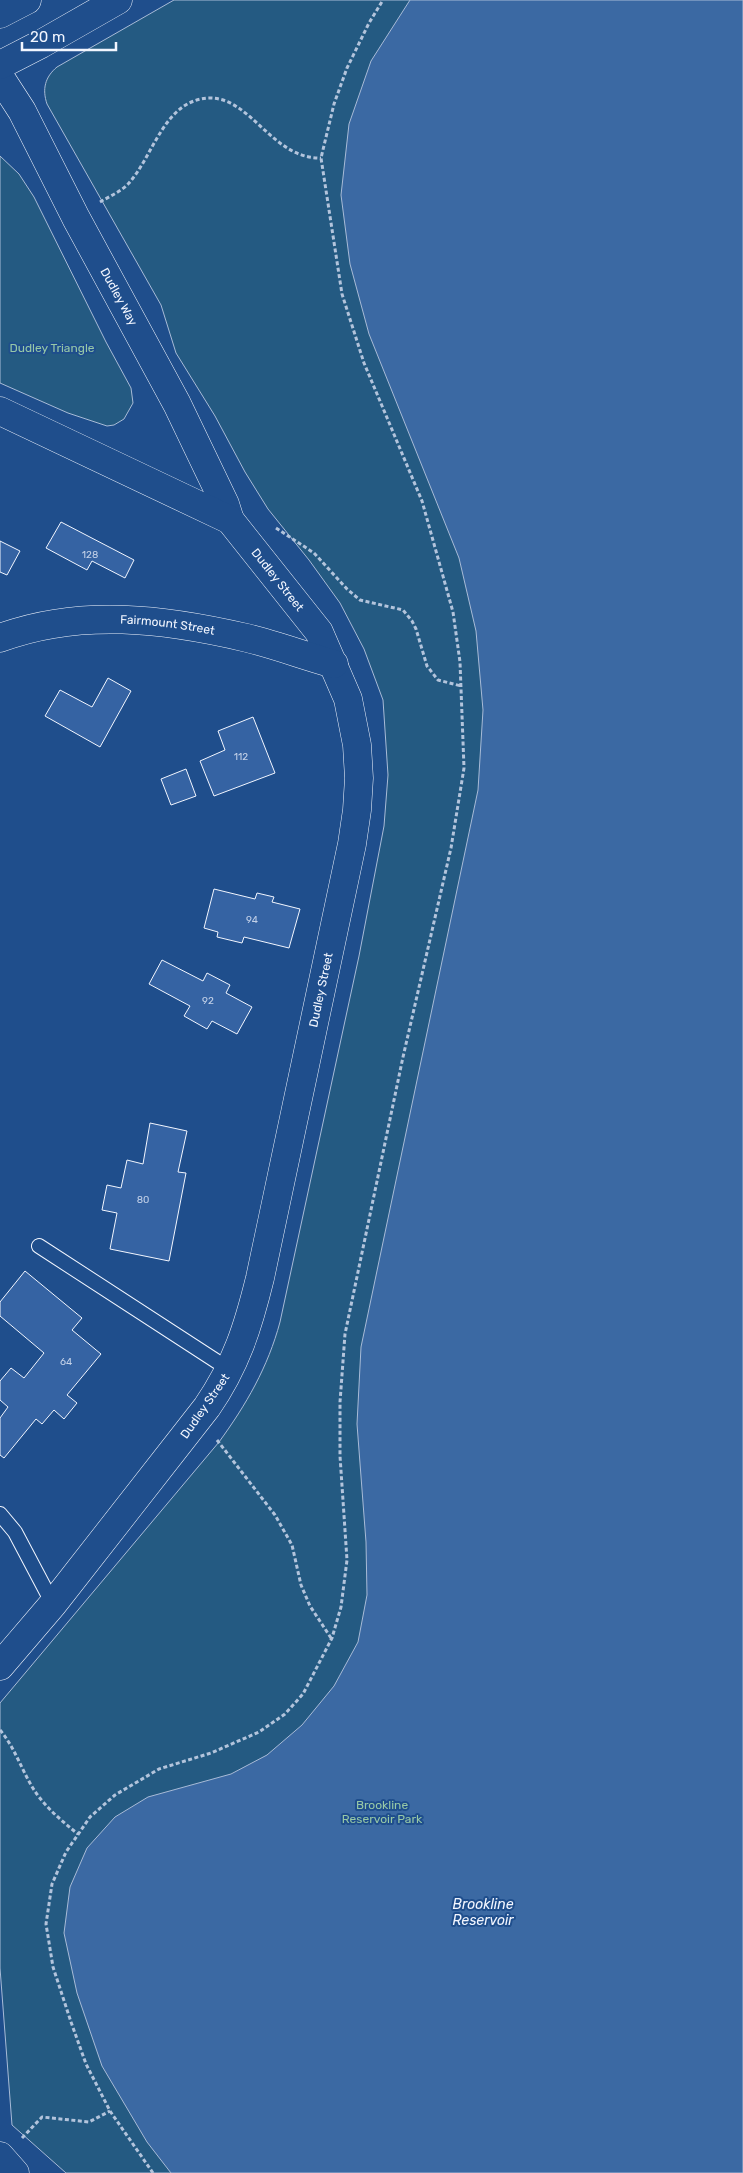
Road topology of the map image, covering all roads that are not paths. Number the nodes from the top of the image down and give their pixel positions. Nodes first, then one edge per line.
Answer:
1 (27, 0) edge
2 (118, 0) edge
3 (0, 14) edge
4 (0, 65) edge
5 (0, 77) edge
6 (0, 411) edge
7 (230, 520) junction
8 (0, 638) edge
9 (334, 664) junction
10 (39, 1246) dead end
11 (230, 1370) junction
12 (0, 1514) edge
13 (53, 1604) junction
14 (0, 1666) edge
15 (9, 2150) edge
16 (15, 2173) edge

1 - 3 street
2 - 4 street
5 - 7 street, Dudley Way
6 - 7 street, Dudley Street
7 - 9 street, Dudley Street
8 - 9 street, Fairmount Street
9 - 11 street, Dudley Street
10 - 11 lane
11 - 13 street, Dudley Street
12 - 13 lane
13 - 14 street, Dudley Street
15 - 16 street

